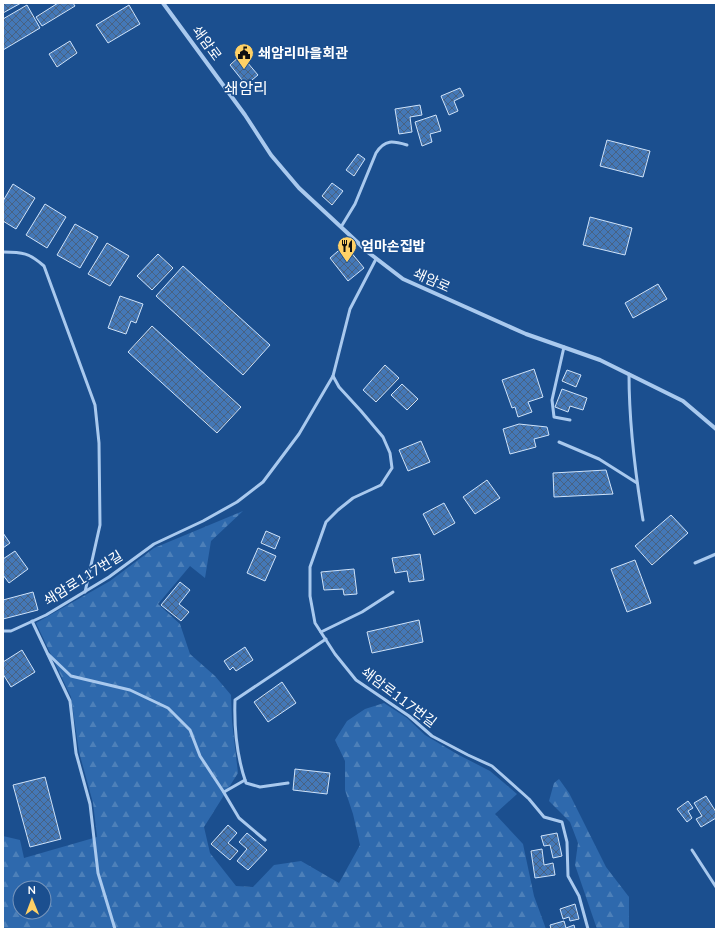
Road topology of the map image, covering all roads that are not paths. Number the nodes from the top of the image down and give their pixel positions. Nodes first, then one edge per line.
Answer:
1 (163, 3) edge
2 (167, 5) edge
3 (407, 145) dead end
4 (341, 227) junction
5 (3, 252) edge
6 (376, 259) junction
7 (564, 347) junction
8 (629, 374) junction
9 (333, 376) junction
10 (570, 420) dead end
11 (716, 429) edge
12 (559, 442) dead end
13 (637, 483) junction
14 (643, 520) dead end
15 (716, 554) edge
16 (695, 563) dead end
17 (85, 592) junction
18 (393, 592) dead end
19 (32, 621) junction
20 (3, 631) edge
21 (322, 632) junction
22 (326, 639) junction
23 (47, 653) junction
24 (245, 780) junction
25 (288, 783) dead end
26 (224, 792) junction
27 (265, 840) dead end
28 (692, 850) dead end
29 (716, 887) edge
30 (115, 929) edge
31 (588, 929) edge

1 - 2 street, 쇄암로
2 - 4 street, 쇄암로
3 - 4 lane
4 - 6 street, 쇄암로
5 - 17 lane
6 - 7 street, 쇄암로
6 - 9 lane, 쇄암로117번길
7 - 8 street, 쇄암로
7 - 10 lane
8 - 11 street, 쇄암로
8 - 13 lane
9 - 17 lane, 쇄암로117번길
9 - 21 lane, 쇄암로117번길
12 - 13 lane
13 - 14 lane
15 - 16 lane
17 - 19 lane, 쇄암로117번길
18 - 21 lane
19 - 20 lane, 쇄암로117번길
19 - 23 lane
21 - 22 lane, 쇄암로117번길
22 - 24 lane
22 - 31 lane, 쇄암로117번길
23 - 26 lane
23 - 30 lane
24 - 25 lane
24 - 26 lane
26 - 27 lane
28 - 29 lane

